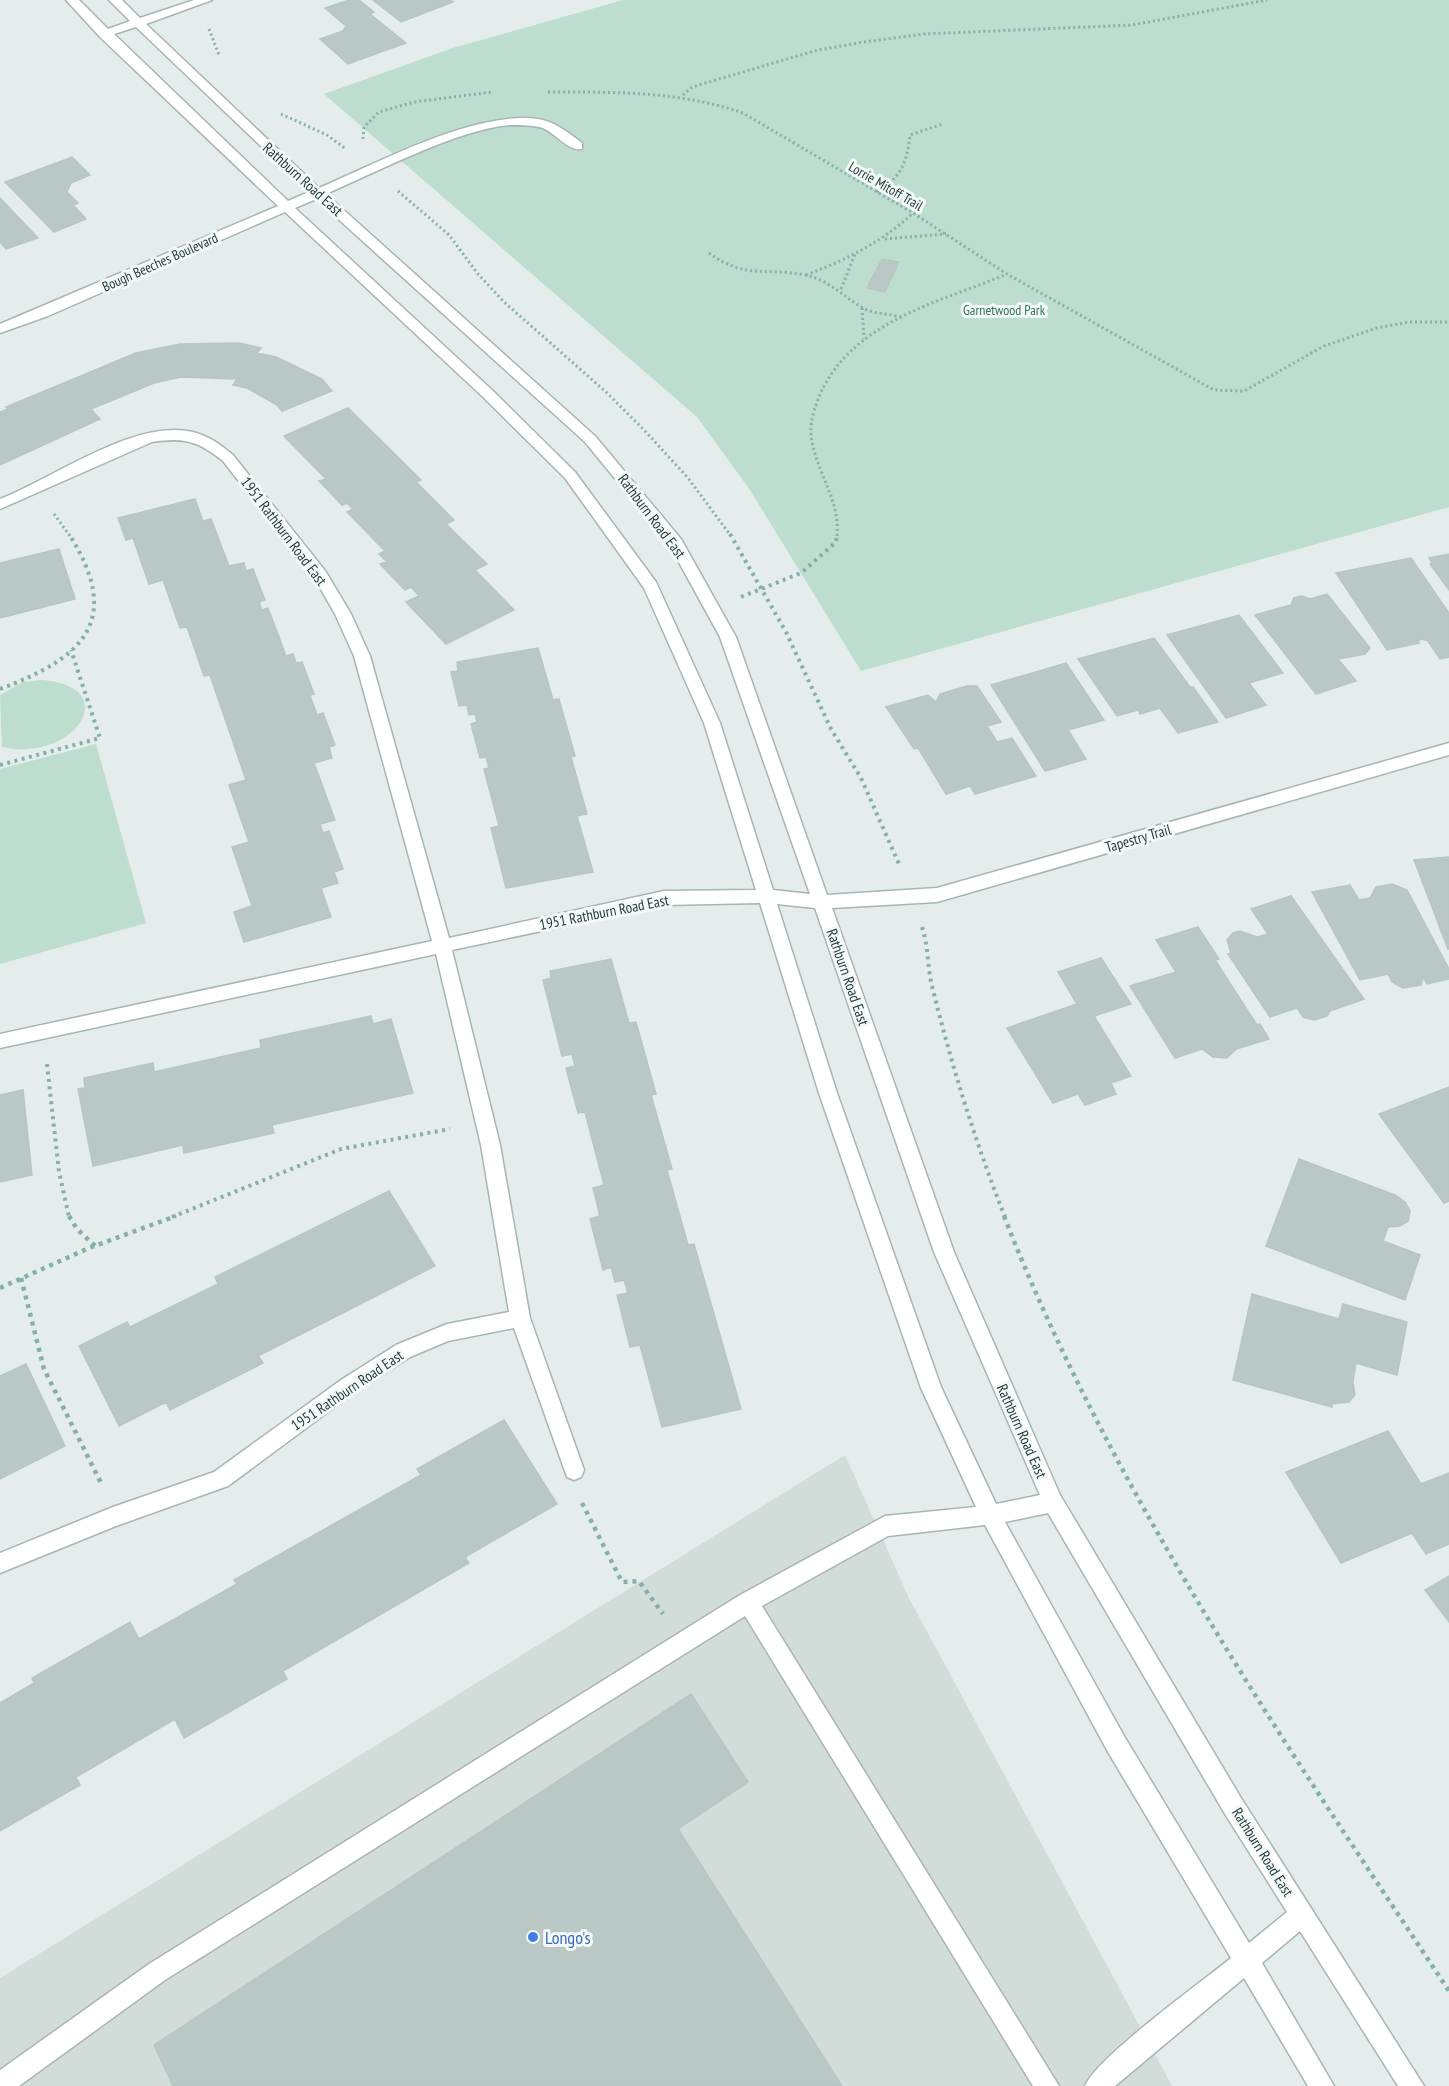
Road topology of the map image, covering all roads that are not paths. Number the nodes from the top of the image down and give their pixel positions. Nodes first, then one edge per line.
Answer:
1 (72, 0) edge
2 (115, 0) edge
3 (206, 0) edge
4 (138, 23) junction
5 (104, 34) junction
6 (578, 146) dead end
7 (319, 193) junction
8 (287, 207) junction
9 (0, 329) edge
10 (0, 504) edge
11 (1449, 749) edge
12 (767, 896) junction
13 (822, 902) junction
14 (443, 946) junction
15 (0, 1041) edge
16 (520, 1318) junction
17 (574, 1470) road end
18 (1053, 1502) junction
19 (990, 1515) junction
20 (0, 1563) edge
21 (748, 1602) junction
22 (1302, 1914) junction
23 (1249, 1961) junction
24 (0, 2085) edge
25 (1047, 2086) edge
26 (1097, 2086) edge
27 (1322, 2086) edge
28 (1412, 2086) edge

1 - 5 street, Rathburn Road East
2 - 4 street, Rathburn Road East
3 - 4 street
4 - 5 street
4 - 7 street, Rathburn Road East
5 - 8 street, Rathburn Road East
6 - 7 street, Bough Beeches Boulevard
7 - 8 street, Bough Beeches Boulevard
7 - 13 street, Rathburn Road East
8 - 9 street, Bough Beeches Boulevard
8 - 12 street, Rathburn Road East
10 - 14 street, 1951 Rathburn Road East
11 - 13 street, Tapestry Trail
12 - 13 street, Tapestry Trail
12 - 14 street, 1951 Rathburn Road East
12 - 19 street, Rathburn Road East
13 - 18 street, Rathburn Road East
14 - 15 street, 1951 Rathburn Road East
14 - 16 street, 1951 Rathburn Road East
16 - 17 street
16 - 20 street, 1951 Rathburn Road East
18 - 19 street
18 - 22 street, Rathburn Road East
19 - 21 street
19 - 23 street, Rathburn Road East
21 - 24 street
21 - 25 street
22 - 23 street
22 - 28 street, Rathburn Road East
23 - 26 street
23 - 27 street, Rathburn Road East

